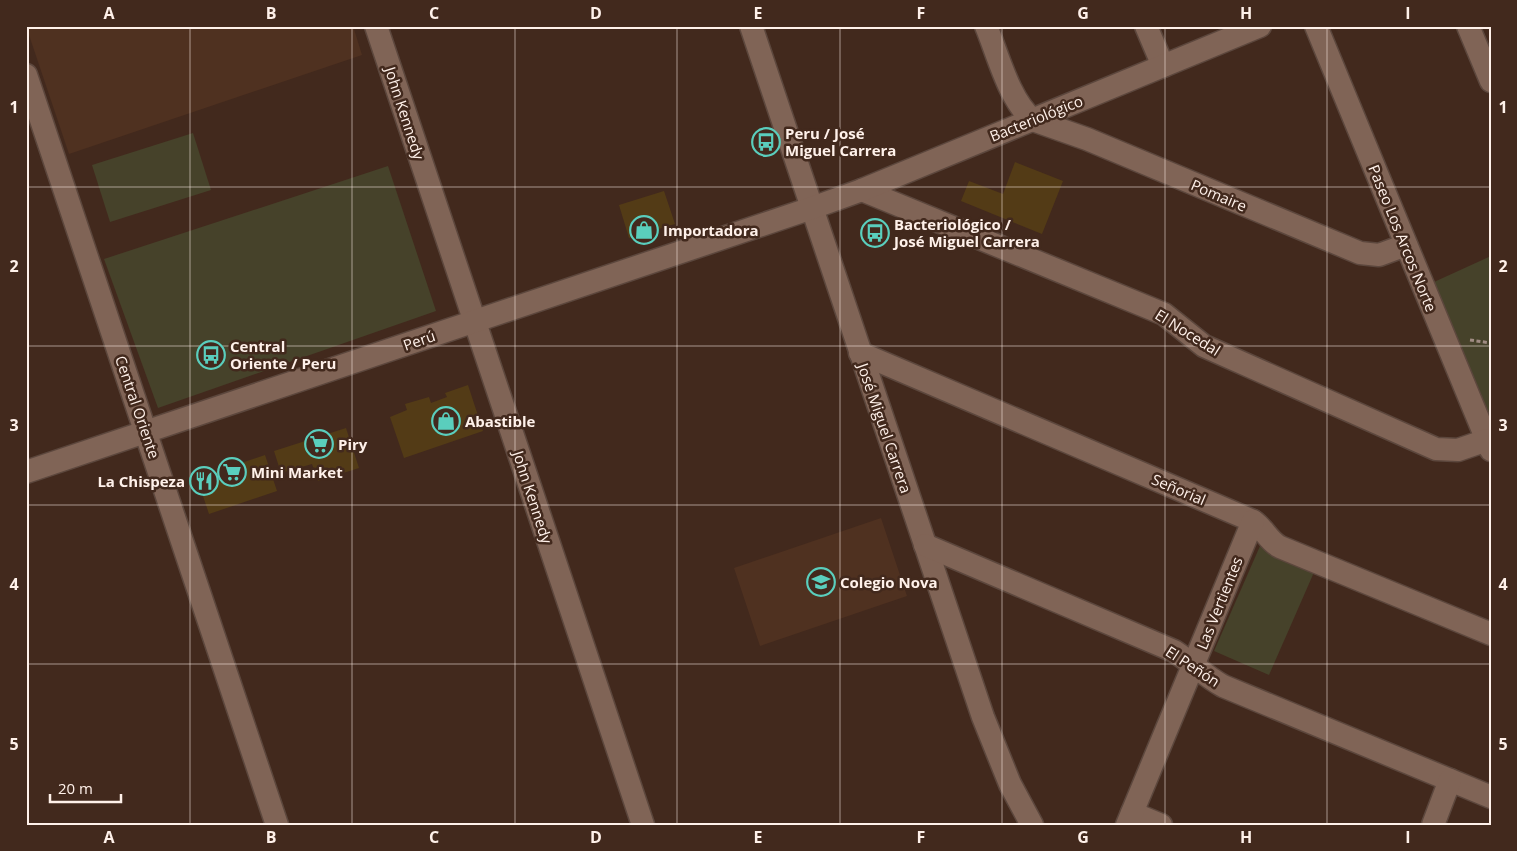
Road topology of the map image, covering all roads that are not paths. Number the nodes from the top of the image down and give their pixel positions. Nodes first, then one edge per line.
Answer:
1 (376, 26) edge
2 (752, 26) edge
3 (986, 26) edge
4 (1146, 26) edge
5 (1260, 26) edge
6 (1316, 26) edge
7 (1468, 26) edge
8 (1163, 66) junction
9 (26, 75) edge
10 (1491, 81) edge
11 (1033, 120) junction
12 (862, 190) junction
13 (812, 208) junction
14 (1406, 244) junction
15 (475, 321) junction
16 (860, 354) junction
17 (146, 432) junction
18 (1489, 445) edge
19 (26, 472) edge
20 (1253, 520) junction
21 (925, 545) junction
22 (1491, 634) edge
23 (1193, 665) junction
24 (1450, 780) junction
25 (1491, 797) edge
26 (1130, 819) edge
27 (277, 825) edge
28 (643, 825) edge
29 (1032, 825) edge
30 (1161, 825) edge
31 (1433, 825) edge

1 - 15 street, John Kennedy
2 - 13 street, José Miguel Carrera
3 - 11 street
4 - 8 street
5 - 8 street, Bacteriológico
6 - 14 street, Paseo Los Arcos Norte
7 - 10 street
8 - 11 street, Bacteriológico
9 - 17 street, Central Oriente
11 - 12 street, Bacteriológico
11 - 14 street, Pomaire
12 - 13 street, Bacteriológico
12 - 18 street, El Nocedal
13 - 15 street, Perú
13 - 16 street, José Miguel Carrera
14 - 18 street, Paseo Los Arcos Norte
15 - 17 street, Perú
15 - 28 street, John Kennedy
16 - 20 street, Señorial
16 - 21 street, José Miguel Carrera
17 - 19 street, Perú
17 - 27 street, Central Oriente
20 - 22 street, Señorial
20 - 23 street, Las Vertientes
21 - 23 street, El Peñón
21 - 29 street, José Miguel Carrera
23 - 24 street, El Peñón
23 - 26 street, Las Vertientes
24 - 25 street, El Peñón
24 - 31 street
26 - 30 street

